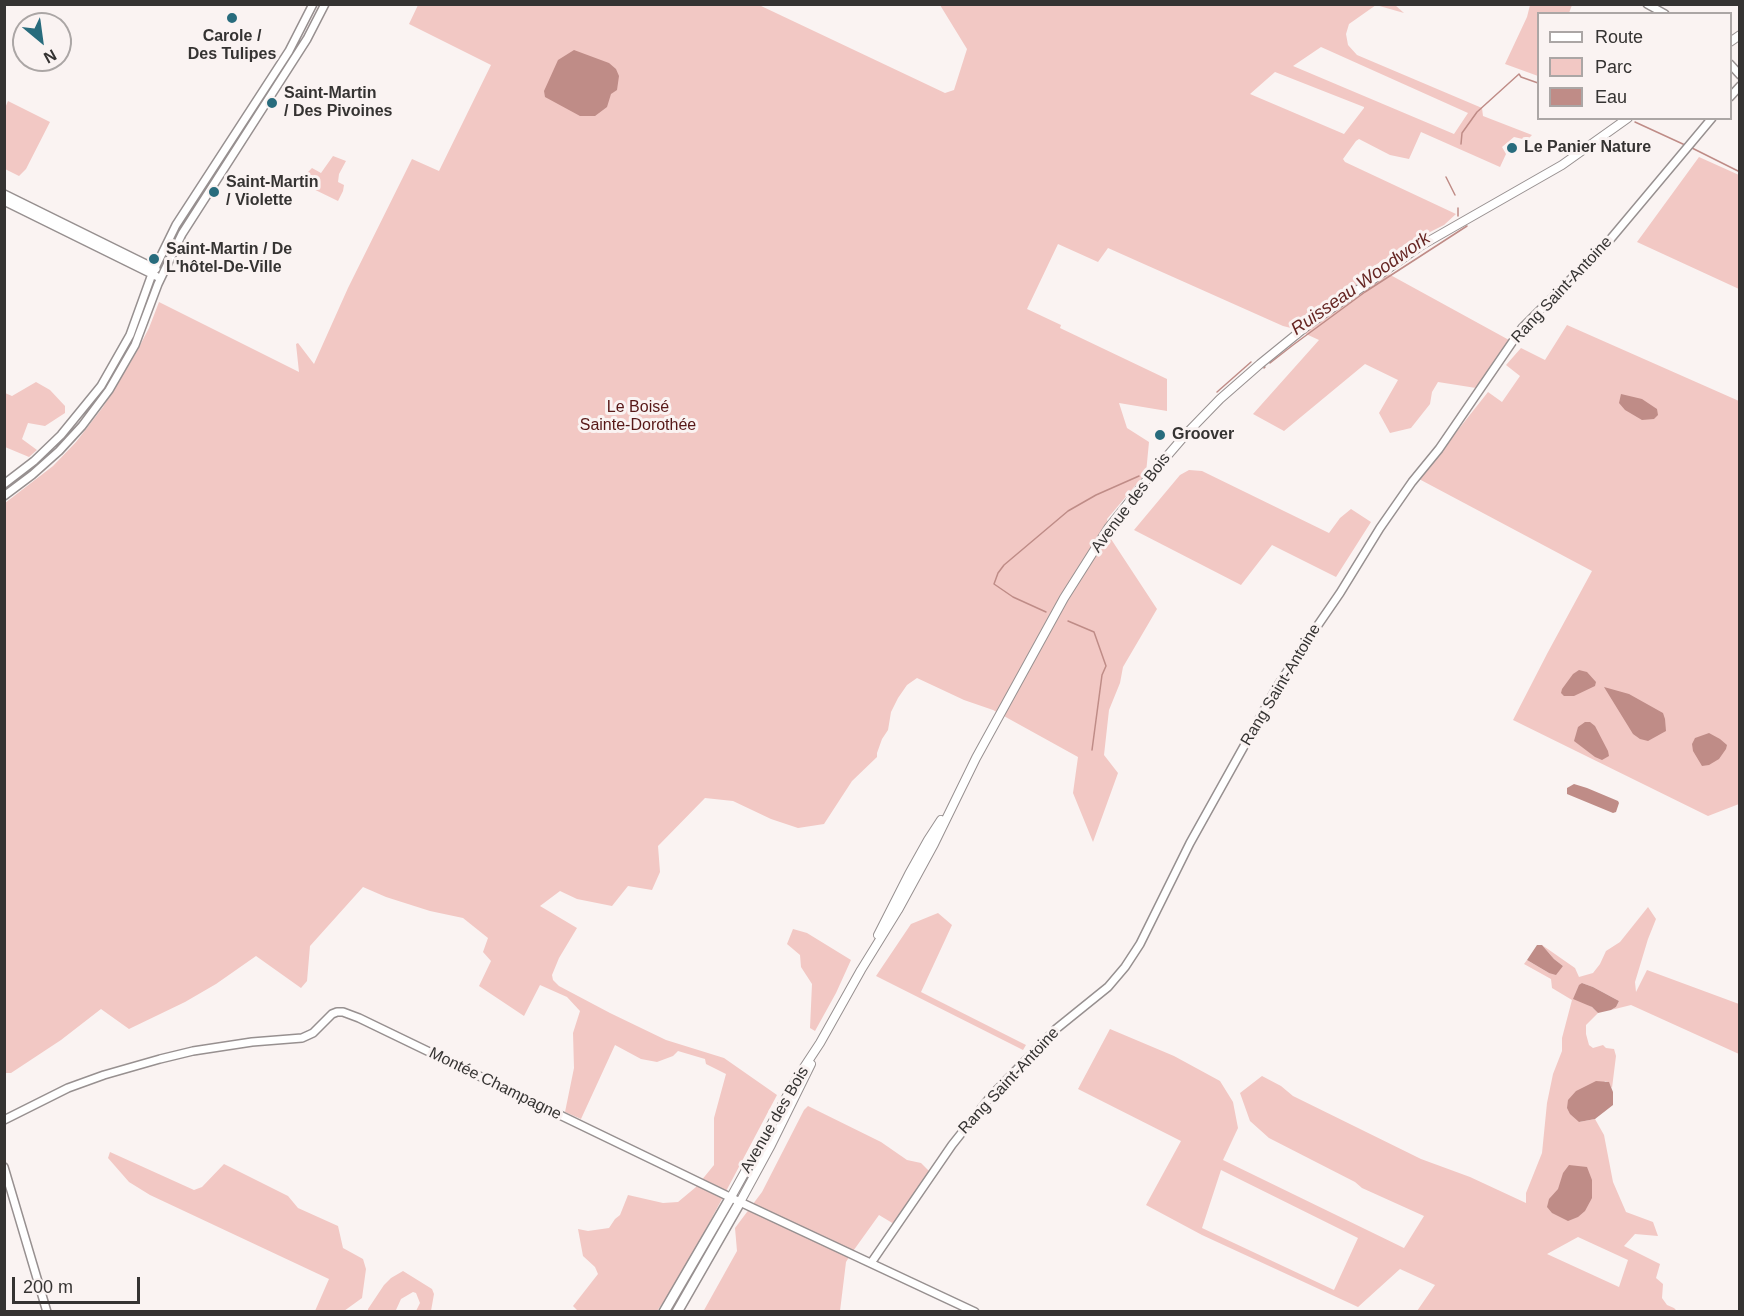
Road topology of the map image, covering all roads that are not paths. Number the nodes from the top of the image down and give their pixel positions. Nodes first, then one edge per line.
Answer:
1 (313, 4) edge
2 (325, 4) edge
3 (1647, 4) edge
4 (1661, 12) edge
5 (1625, 120) edge
6 (1710, 120) edge
7 (4, 194) edge
8 (4, 201) edge
9 (153, 271) junction
10 (162, 276) junction
11 (4, 484) edge
12 (4, 495) edge
13 (4, 1120) edge
14 (4, 1167) edge
15 (736, 1199) junction
16 (872, 1263) junction
17 (47, 1311) edge
18 (664, 1311) edge
19 (677, 1311) edge
20 (975, 1311) edge

1 - 9 street
2 - 10 street
3 - 4 street
5 - 15 main road, Avenue des Bois
6 - 16 street, Rang Saint-Antoine
7 - 9 street
8 - 9 street
9 - 10 street
9 - 11 street
10 - 12 street
13 - 15 street, Montée Champagne
14 - 17 street
15 - 16 street, Montée Champagne
15 - 18 highway
15 - 19 highway
16 - 20 street, Montée Champagne

